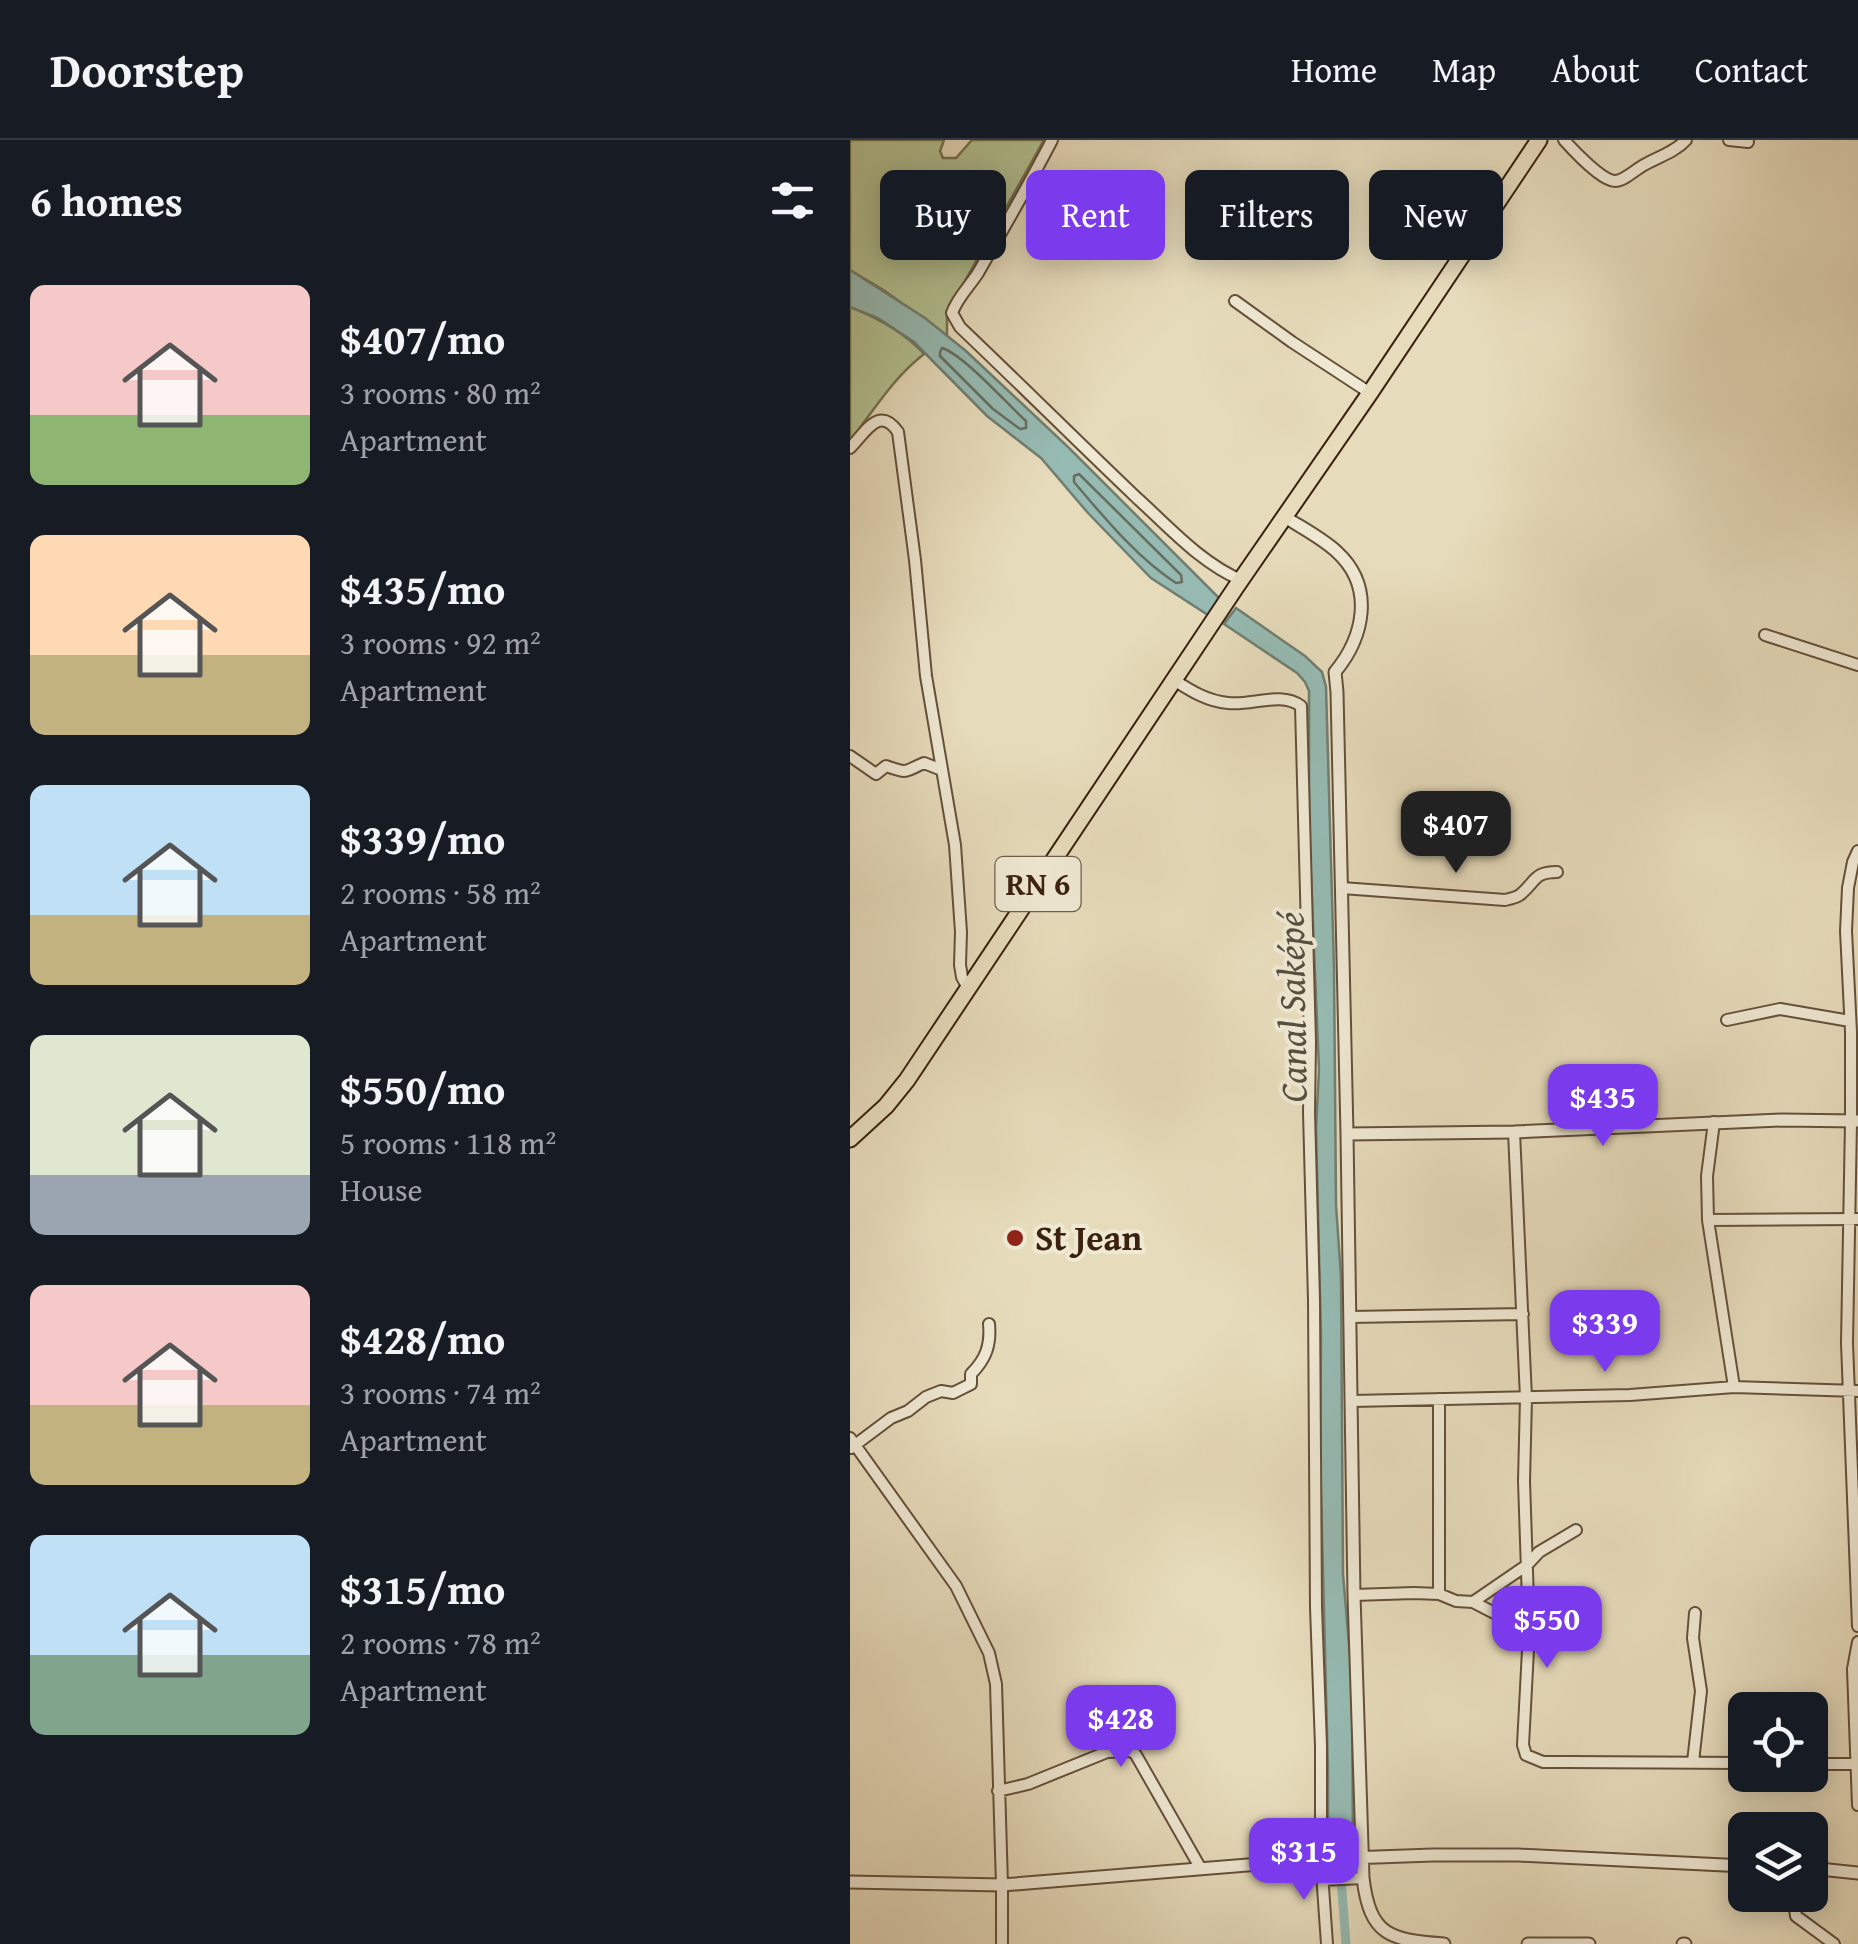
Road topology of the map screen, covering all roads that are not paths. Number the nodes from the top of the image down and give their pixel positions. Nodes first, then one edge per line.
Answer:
1 (1052, 140) edge
2 (1539, 140) edge
3 (1564, 140) edge
4 (1686, 140) edge
5 (1730, 140) edge
6 (1748, 142) edge
7 (1235, 301) dead end
8 (1370, 393) junction
9 (850, 448) edge
10 (1284, 517) junction
11 (1238, 584) junction
12 (1766, 635) dead end
13 (1858, 665) edge
14 (1174, 680) junction
15 (850, 756) edge
16 (942, 770) junction
17 (1858, 851) edge
18 (1557, 872) dead end
19 (1342, 888) junction
20 (968, 988) junction
21 (1727, 1020) dead end
22 (1853, 1028) edge
23 (1714, 1122) junction
24 (1855, 1122) edge
25 (1514, 1132) junction
26 (1347, 1134) junction
27 (850, 1138) edge
28 (1854, 1219) edge
29 (1708, 1220) junction
30 (1523, 1314) junction
31 (1350, 1317) junction
32 (988, 1324) dead end
33 (1734, 1388) junction
34 (1854, 1391) edge
35 (1439, 1398) junction
36 (1526, 1398) junction
37 (1352, 1401) junction
38 (852, 1444) edge
39 (1576, 1530) dead end
40 (1856, 1554) edge
41 (1528, 1565) junction
42 (1439, 1594) junction
43 (1354, 1595) junction
44 (1473, 1602) junction
45 (1695, 1613) dead end
46 (1858, 1626) edge
47 (1530, 1631) junction
48 (1858, 1642) edge
49 (1694, 1762) junction
50 (1728, 1763) edge
51 (1828, 1764) edge
52 (1857, 1764) edge
53 (998, 1791) junction
54 (1858, 1804) edge
55 (1362, 1858) junction
56 (1321, 1859) junction
57 (1728, 1865) edge
58 (1201, 1869) junction
59 (1828, 1870) edge
60 (1858, 1874) edge
61 (1362, 1878) junction
62 (1322, 1880) junction
63 (850, 1882) edge
64 (1002, 1885) junction
65 (1795, 1912) edge
66 (1002, 1944) edge
67 (1327, 1944) edge
68 (1444, 1944) edge
69 (1528, 1944) edge
70 (1589, 1944) edge
71 (1834, 1944) edge

1 - 11 street
2 - 8 main road, RN 6
3 - 4 street
5 - 6 street
7 - 8 street
8 - 10 main road, RN 6
9 - 16 street
10 - 11 main road, RN 6
10 - 19 street
11 - 14 main road, RN 6
12 - 13 street
14 - 20 main road, RN 6
14 - 56 street
15 - 16 street
16 - 20 street
17 - 22 street
18 - 19 street
19 - 26 street
20 - 27 main road, RN 6
21 - 22 street
22 - 24 street
23 - 24 street
23 - 25 street
23 - 29 street
24 - 28 street
25 - 26 street
25 - 30 street
26 - 31 street
28 - 29 street
28 - 34 street
29 - 33 street
30 - 31 street
30 - 36 street
31 - 37 street
32 - 38 street
33 - 34 street
33 - 36 street
34 - 40 street
35 - 36 street
35 - 37 street
35 - 42 street
36 - 41 street
37 - 43 street
38 - 53 street
39 - 41 street
40 - 46 street
41 - 44 street
41 - 47 street
42 - 43 street
42 - 44 street
43 - 55 street
44 - 47 street
45 - 49 street
47 - 49 street
48 - 52 street
49 - 50 street
51 - 52 street
52 - 54 street
53 - 58 street
53 - 64 street
55 - 56 street
55 - 57 street
55 - 61 street
56 - 58 street
56 - 62 street
58 - 64 street
59 - 60 street
61 - 62 street
61 - 68 street
62 - 67 street
63 - 64 street
64 - 66 street
65 - 71 street
69 - 70 street

